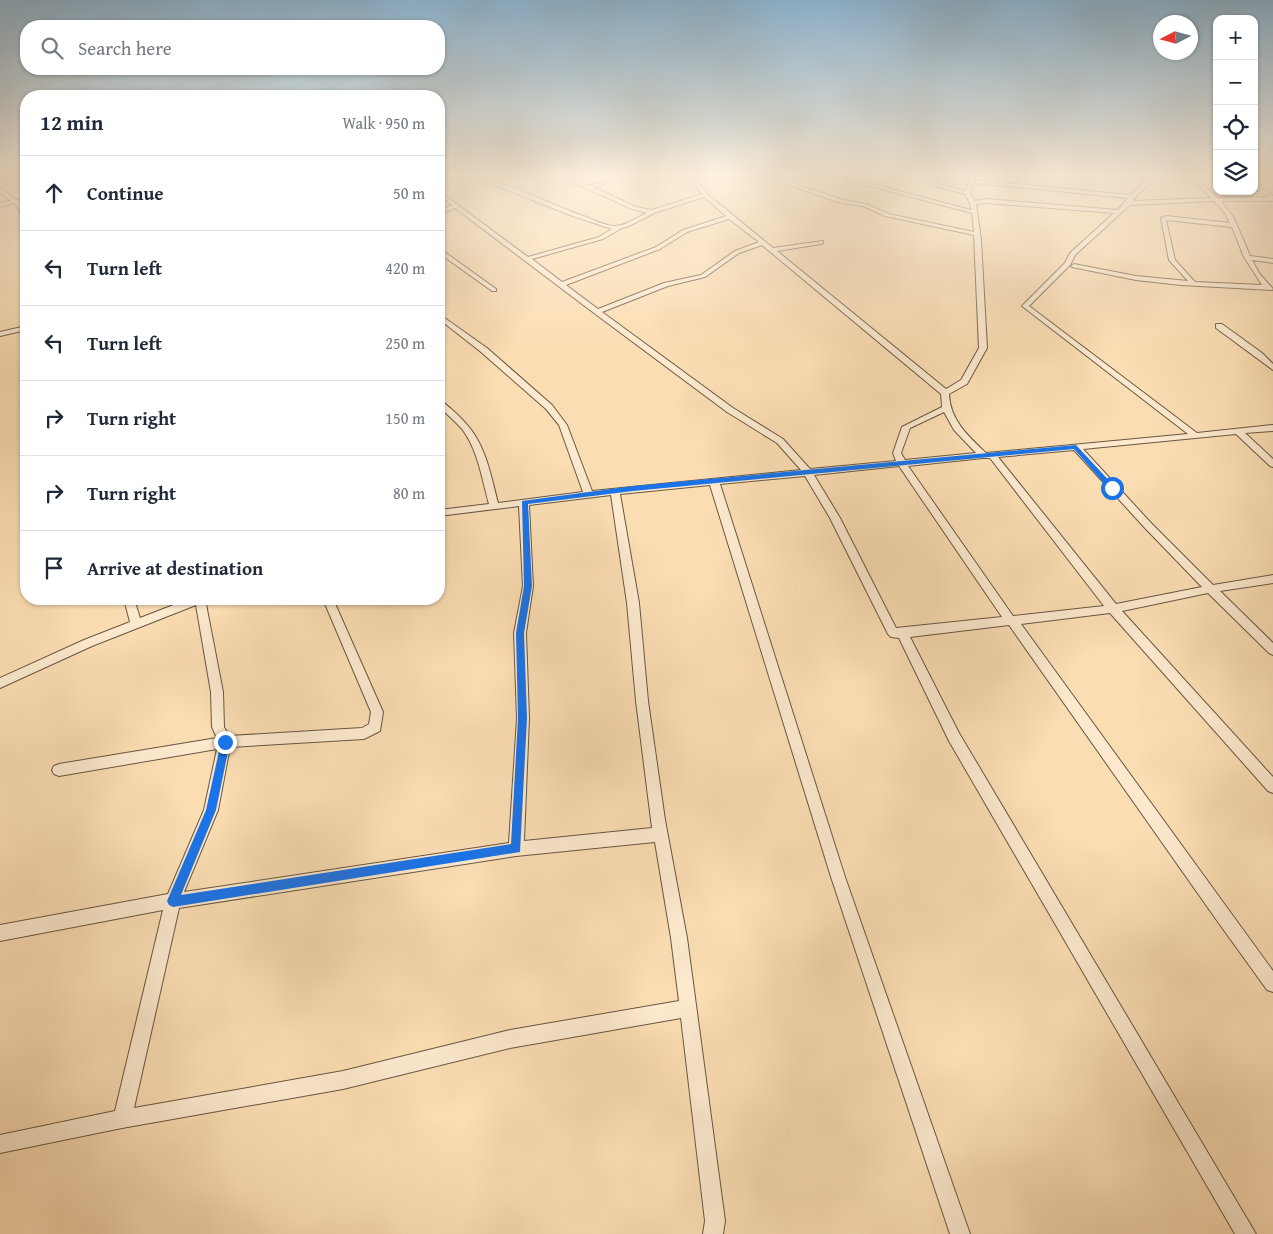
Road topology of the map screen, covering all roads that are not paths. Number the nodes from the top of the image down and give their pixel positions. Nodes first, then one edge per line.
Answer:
1 (492, 234) edge
2 (609, 234) edge
3 (681, 234) edge
4 (751, 234) edge
5 (976, 234) edge
6 (1095, 234) edge
7 (1166, 234) edge
8 (1237, 234) edge
9 (762, 242) junction
10 (821, 242) dead end
11 (770, 250) junction
12 (445, 254) edge
13 (1247, 257) junction
14 (526, 259) junction
15 (1273, 261) edge
16 (1074, 266) dead end
17 (1193, 283) junction
18 (562, 284) junction
19 (1270, 289) edge
20 (494, 290) dead end
21 (596, 312) junction
22 (445, 321) edge
23 (1219, 326) dead end
24 (20, 329) edge
25 (0, 334) edge
26 (1273, 368) edge
27 (945, 394) junction
28 (946, 408) junction
29 (445, 410) edge
30 (1273, 428) edge
31 (1238, 431) junction
32 (1195, 435) junction
33 (1076, 447) junction
34 (988, 455) junction
35 (902, 464) junction
36 (1273, 464) edge
37 (808, 473) junction
38 (714, 481) junction
39 (615, 491) junction
40 (588, 494) junction
41 (524, 502) junction
42 (494, 506) junction
43 (445, 512) edge
44 (1273, 579) edge
45 (1210, 589) junction
46 (131, 605) edge
47 (184, 605) edge
48 (201, 605) edge
49 (331, 605) edge
50 (1113, 609) junction
51 (1010, 620) junction
52 (136, 623) junction
53 (902, 633) junction
54 (1273, 650) edge
55 (0, 683) edge
56 (225, 742) junction
57 (59, 770) dead end
58 (1273, 787) edge
59 (661, 834) junction
60 (516, 849) junction
61 (173, 901) junction
62 (0, 933) edge
63 (1273, 984) edge
64 (688, 1008) junction
65 (122, 1119) junction
66 (0, 1144) edge
67 (713, 1234) edge
68 (960, 1234) edge
69 (1246, 1234) edge

1 - 14 street
2 - 14 street
3 - 18 street
4 - 9 street
5 - 27 street
6 - 32 street
7 - 17 street
8 - 13 street
9 - 11 street
9 - 21 street
10 - 11 street
11 - 27 street
12 - 20 street
13 - 15 street
13 - 19 street
14 - 18 street
16 - 17 street
17 - 19 street
18 - 21 street
21 - 37 street
22 - 40 street
23 - 26 street
24 - 25 street
27 - 28 street
28 - 34 street
28 - 35 street
29 - 42 street
30 - 31 street
31 - 32 street
31 - 36 street
32 - 33 street
33 - 34 street
33 - 45 street
34 - 35 street
34 - 50 street
35 - 37 street
35 - 51 street
37 - 38 street
37 - 53 street
38 - 39 street
38 - 68 street
39 - 40 street
39 - 59 street
40 - 41 street
41 - 42 street
41 - 60 street
42 - 43 street
44 - 45 street
45 - 50 street
45 - 54 street
46 - 52 street
47 - 52 street
48 - 56 street
49 - 56 street
50 - 51 street
50 - 58 street
51 - 53 street
51 - 63 street
52 - 55 street
53 - 69 street
56 - 57 street
56 - 61 street
59 - 60 street
59 - 64 street
60 - 61 street
61 - 62 street
61 - 65 street
64 - 65 street
64 - 67 street
65 - 66 street

